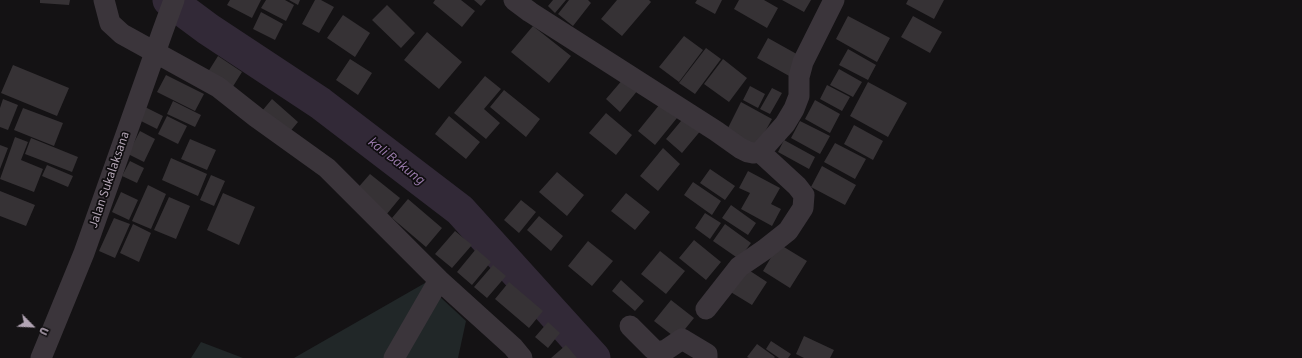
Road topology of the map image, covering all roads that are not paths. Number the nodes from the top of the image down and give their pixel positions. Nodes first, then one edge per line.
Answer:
1 (104, 0) edge
2 (174, 0) edge
3 (514, 0) edge
4 (834, 0) edge
5 (158, 42) junction
6 (760, 152) junction
7 (439, 280) junction
8 (706, 309) dead end
9 (630, 326) dead end
10 (41, 358) edge
11 (394, 358) edge
12 (522, 358) edge
13 (707, 358) edge

1 - 5 street
2 - 5 street, Jalan Sukalaksana
3 - 6 street
4 - 6 street
5 - 7 street
5 - 10 street, Jalan Sukalaksana
6 - 8 street
7 - 11 street
7 - 12 street
9 - 13 street

